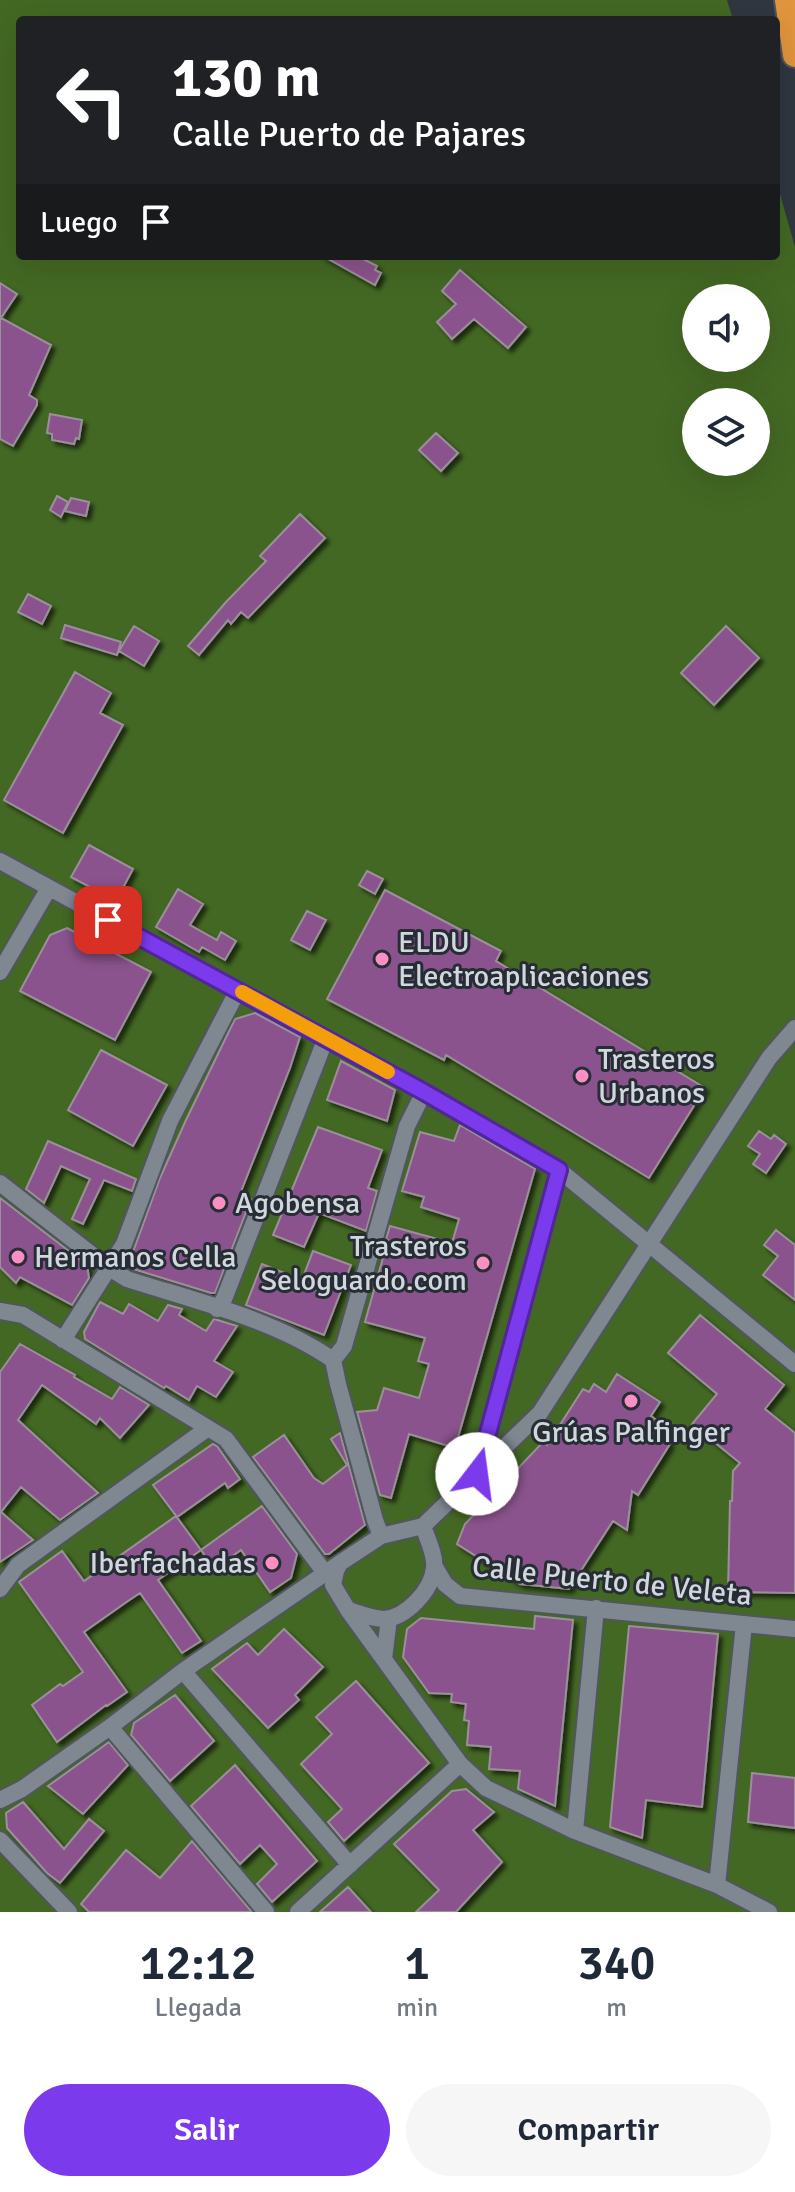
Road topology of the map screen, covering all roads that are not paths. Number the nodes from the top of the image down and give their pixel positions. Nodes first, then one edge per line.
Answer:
1 (787, 0) edge
2 (795, 55) edge
3 (0, 861) edge
4 (49, 888) junction
5 (0, 972) edge
6 (238, 990) junction
7 (795, 1028) edge
8 (326, 1038) junction
9 (424, 1092) junction
10 (559, 1170) junction
11 (0, 1183) edge
12 (648, 1244) junction
13 (109, 1268) junction
14 (217, 1309) junction
15 (0, 1311) edge
16 (63, 1340) junction
17 (333, 1360) junction
18 (795, 1364) edge
19 (208, 1428) junction
20 (477, 1474) junction
21 (423, 1526) junction
22 (381, 1536) junction
23 (340, 1563) junction
24 (435, 1567) junction
25 (325, 1573) junction
26 (0, 1589) edge
27 (301, 1589) junction
28 (337, 1595) junction
29 (596, 1608) junction
30 (348, 1610) junction
31 (389, 1618) junction
32 (744, 1624) junction
33 (795, 1629) edge
34 (384, 1659) junction
35 (183, 1671) junction
36 (110, 1727) junction
37 (460, 1764) junction
38 (0, 1800) edge
39 (575, 1831) junction
40 (0, 1840) edge
41 (350, 1865) junction
42 (717, 1885) junction
43 (69, 1912) edge
44 (266, 1912) edge
45 (298, 1912) edge
46 (769, 1912) edge

1 - 2 highway
3 - 4 street
4 - 5 street
4 - 6 street
6 - 8 street
6 - 13 street
7 - 12 street
8 - 9 street
8 - 14 street
9 - 10 street
9 - 17 street
10 - 12 street
10 - 20 street
11 - 13 street
12 - 18 street
12 - 20 street
13 - 14 street
13 - 16 street
14 - 17 street
15 - 16 street
16 - 19 street
17 - 22 street
19 - 25 street
19 - 26 street
20 - 21 street
21 - 22 street
21 - 24 street
22 - 23 street
23 - 25 street
23 - 28 street
24 - 29 street, Calle Puerto de Veleta
24 - 31 street
25 - 27 street
27 - 28 street
27 - 35 street
28 - 30 street
29 - 32 street, Calle Puerto de Veleta
29 - 39 street
30 - 31 street
30 - 34 street
31 - 34 street
32 - 33 street, Calle Puerto de Veleta
32 - 42 street
34 - 37 street
35 - 36 street
35 - 41 street
36 - 38 street
36 - 44 street
37 - 39 street
37 - 41 street
39 - 42 street
40 - 43 street
41 - 45 street
42 - 46 street

